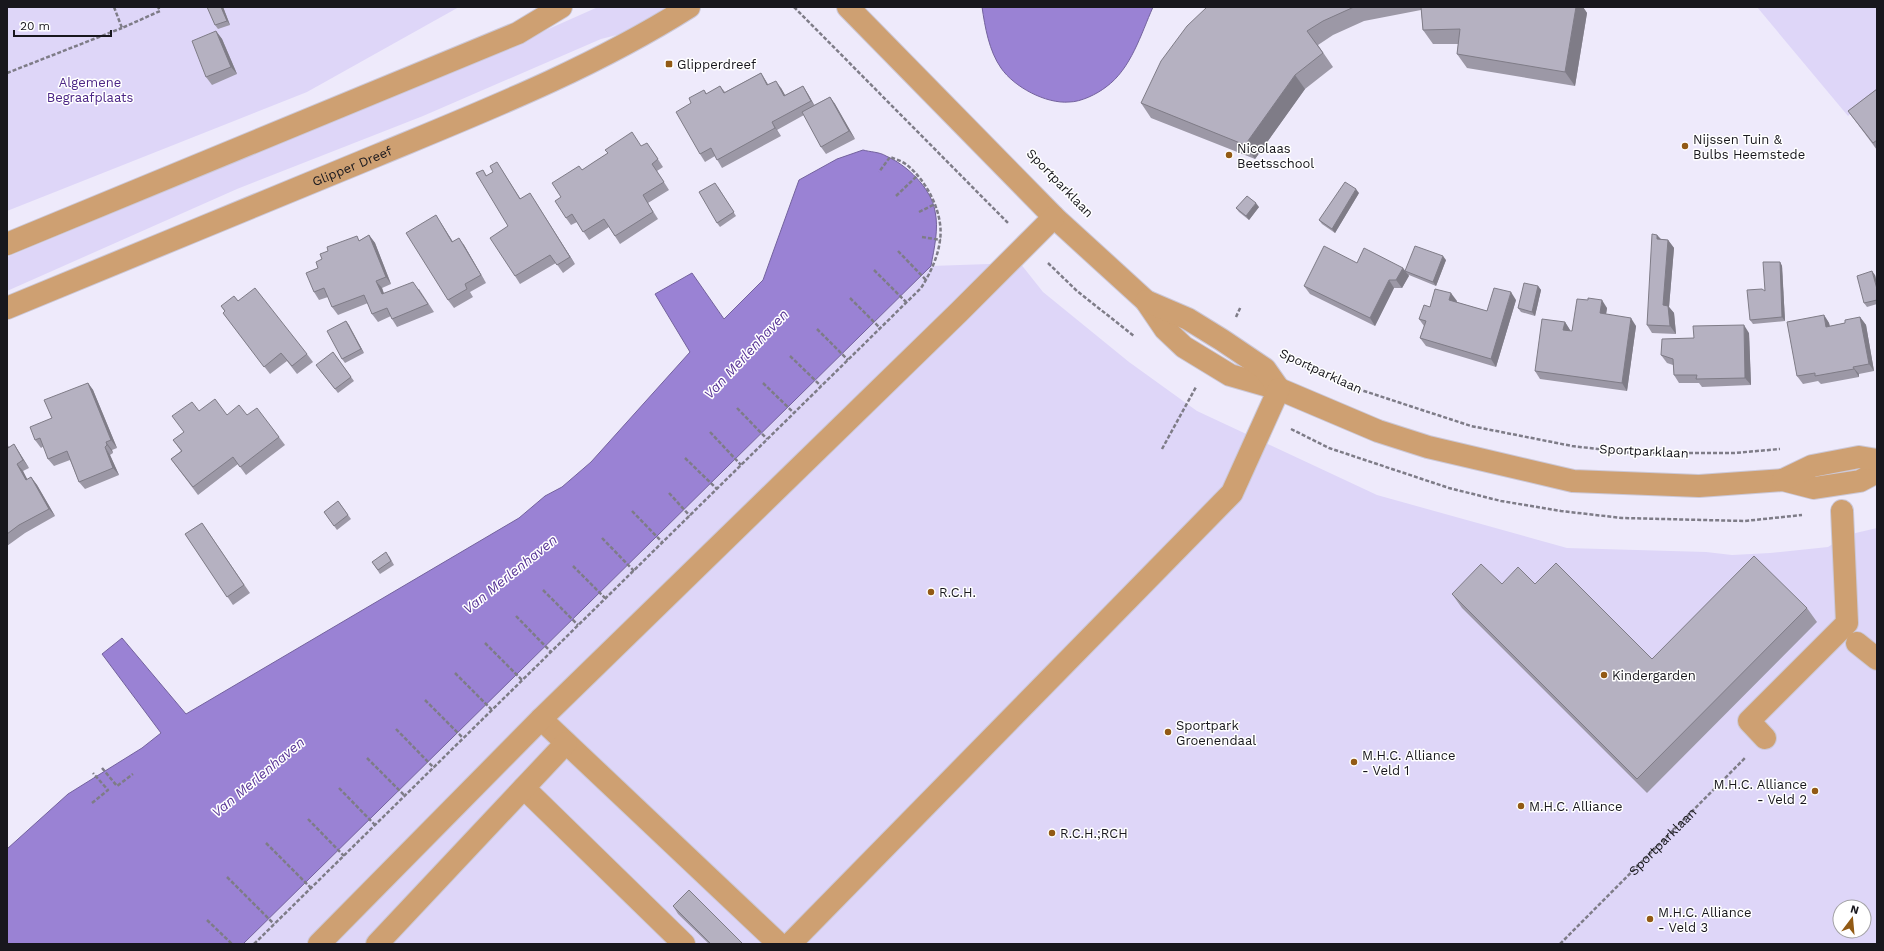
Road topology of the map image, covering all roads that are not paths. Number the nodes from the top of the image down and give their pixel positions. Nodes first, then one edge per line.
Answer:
1 (560, 7) edge
2 (689, 7) edge
3 (848, 7) edge
4 (1054, 217) junction
5 (7, 244) edge
6 (7, 308) edge
7 (1279, 389) junction
8 (1877, 460) edge
9 (1877, 472) edge
10 (1783, 480) junction
11 (1842, 511) dead end
12 (1857, 643) dead end
13 (1877, 659) edge
14 (541, 719) junction
15 (1765, 738) road end
16 (566, 743) junction
17 (524, 788) junction
18 (319, 944) edge
19 (376, 944) edge
20 (684, 944) edge
21 (779, 944) edge
22 (790, 944) edge

1 - 5 street
2 - 6 street, Glipper Dreef
3 - 4 street, Sportparklaan
4 - 7 street, Sportparklaan
4 - 14 street
7 - 10 street, Sportparklaan
7 - 22 street
8 - 10 street, Sportparklaan
9 - 10 street, Sportparklaan
11 - 15 street
12 - 13 street
14 - 16 street
14 - 18 street
16 - 17 street
16 - 21 street
17 - 19 street
17 - 20 street

